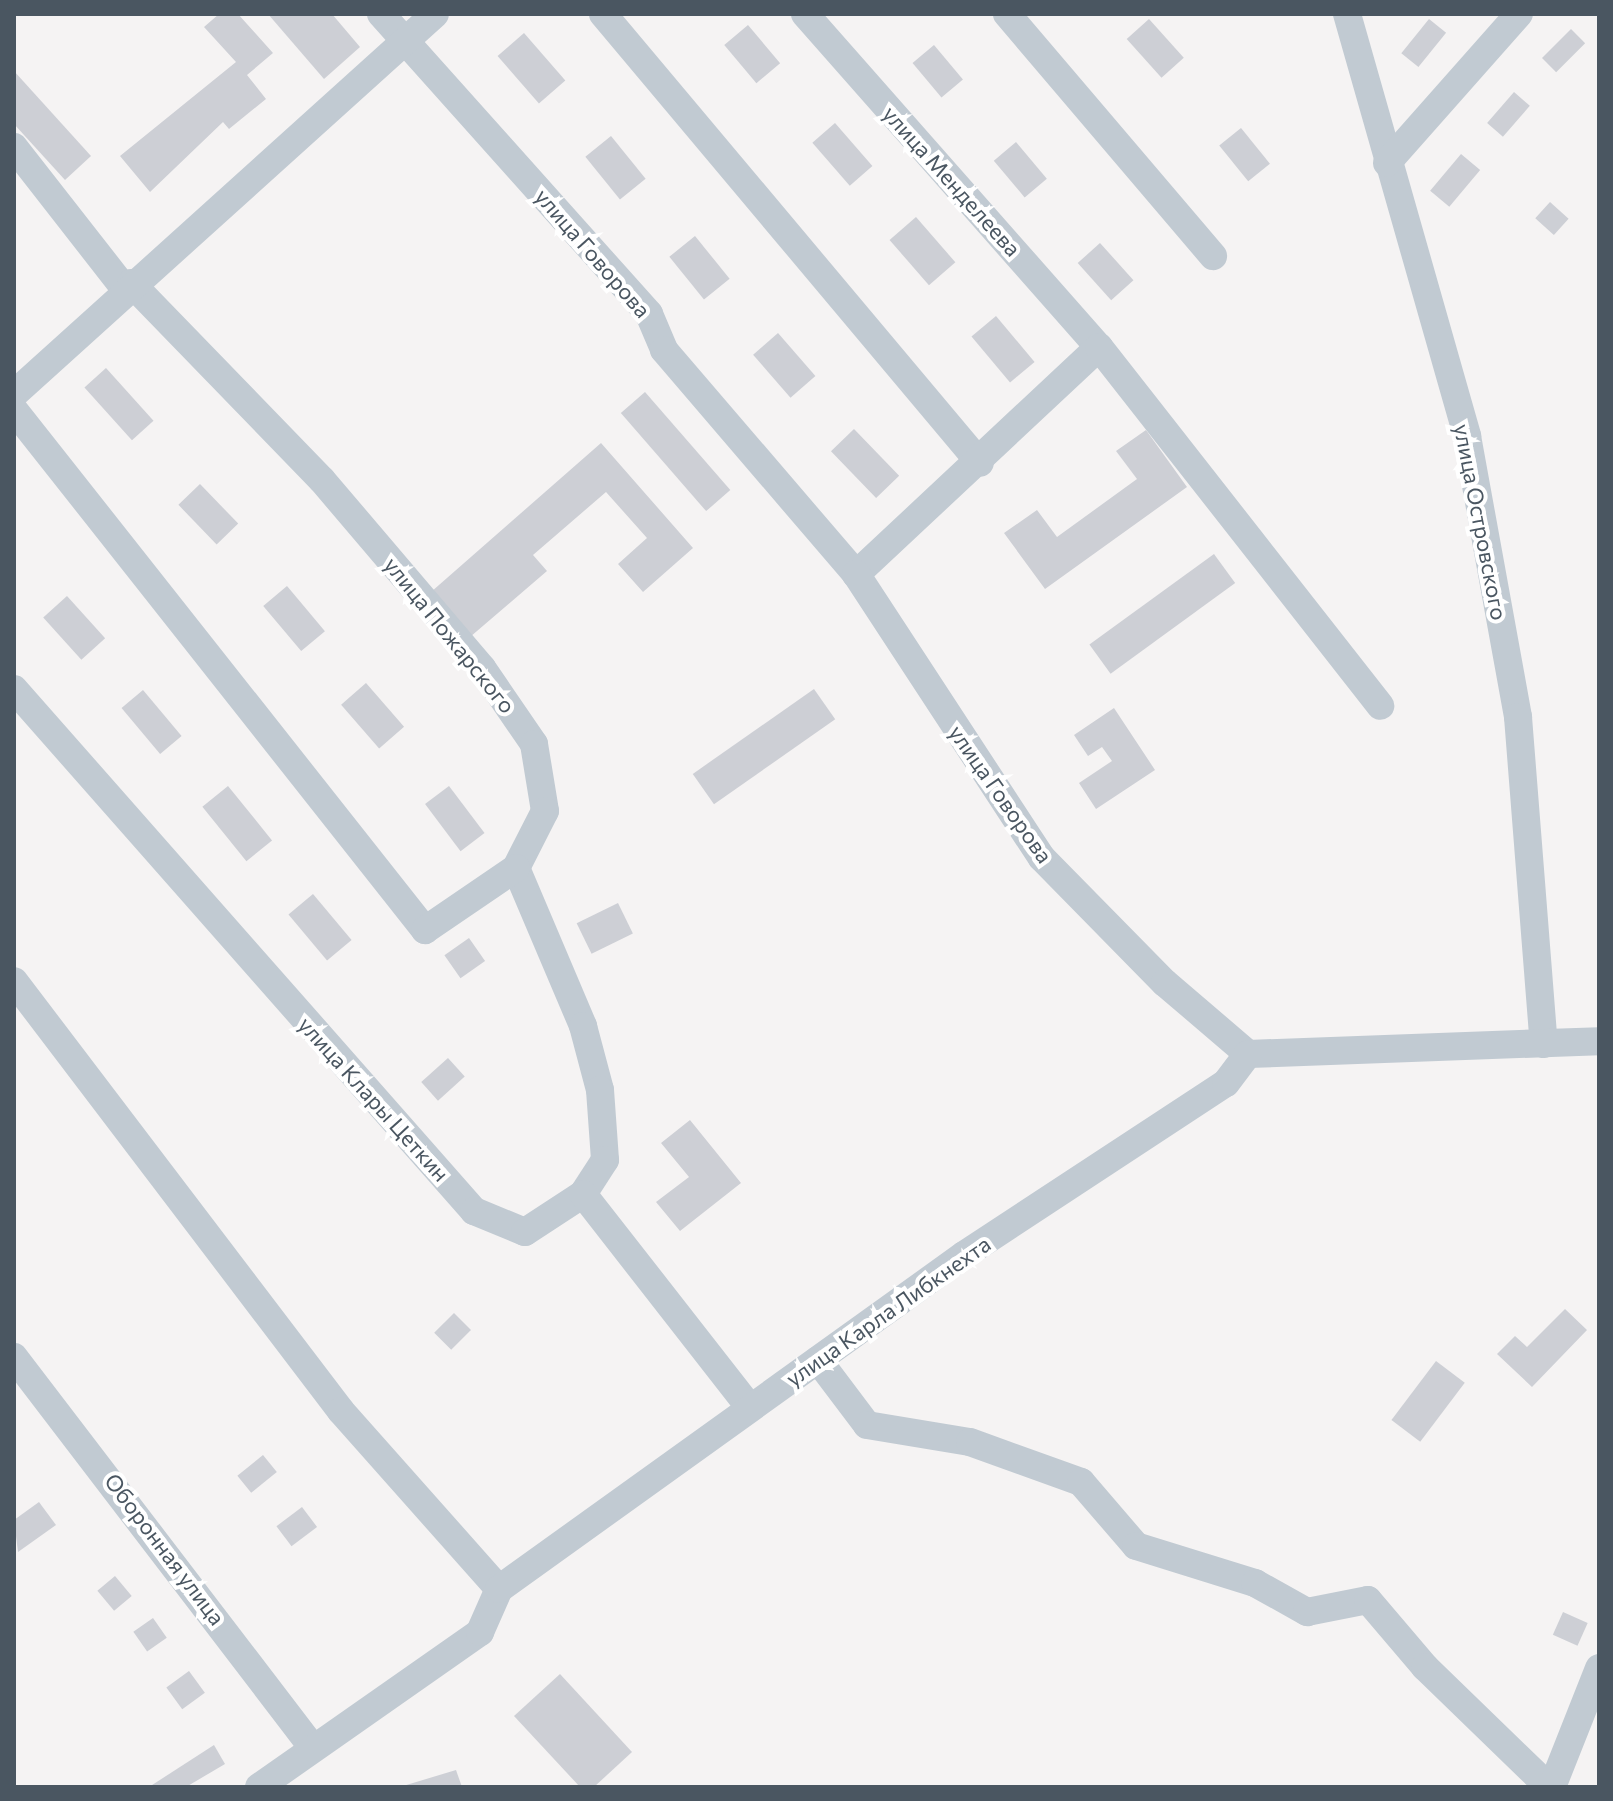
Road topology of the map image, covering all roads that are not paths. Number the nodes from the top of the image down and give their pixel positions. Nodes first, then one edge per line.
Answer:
1 (381, 14) edge
2 (435, 14) edge
3 (603, 14) edge
4 (805, 14) edge
5 (1007, 14) edge
6 (1347, 14) edge
7 (1519, 14) edge
8 (405, 40) junction
9 (14, 147) edge
10 (1387, 163) junction
11 (1213, 256) dead end
12 (128, 286) junction
13 (1099, 347) junction
14 (14, 394) edge
15 (14, 410) edge
16 (980, 463) junction
17 (856, 574) junction
18 (14, 689) edge
19 (1380, 706) dead end
20 (516, 868) junction
21 (14, 981) edge
22 (1599, 1041) edge
23 (1544, 1044) junction
24 (1248, 1054) junction
25 (583, 1194) junction
26 (14, 1357) edge
27 (818, 1360) junction
28 (750, 1408) junction
29 (499, 1589) junction
30 (1599, 1668) edge
31 (311, 1746) junction
32 (259, 1787) edge
33 (1551, 1787) edge

1 - 8 street, улица Говорова
2 - 8 street
3 - 16 street
4 - 13 street, улица Менделеева
5 - 11 street
6 - 10 street, улица Островского
7 - 10 street
8 - 12 street
8 - 17 street, улица Говорова
9 - 12 street, улица Пожарского
10 - 23 street, улица Островского
12 - 14 street
12 - 20 street, улица Пожарского
13 - 16 street
13 - 19 street, улица Менделеева
15 - 20 street
16 - 17 street
17 - 24 street, улица Говорова
18 - 25 street, улица Клары Цеткин
20 - 25 street
21 - 29 street
22 - 23 street
23 - 24 street
24 - 27 street, улица Карла Либкнехта
25 - 28 street
26 - 31 street, Оборонная улица
27 - 28 street, улица Карла Либкнехта
27 - 33 street
28 - 29 street, улица Карла Либкнехта
29 - 31 street
30 - 33 street
31 - 32 street

